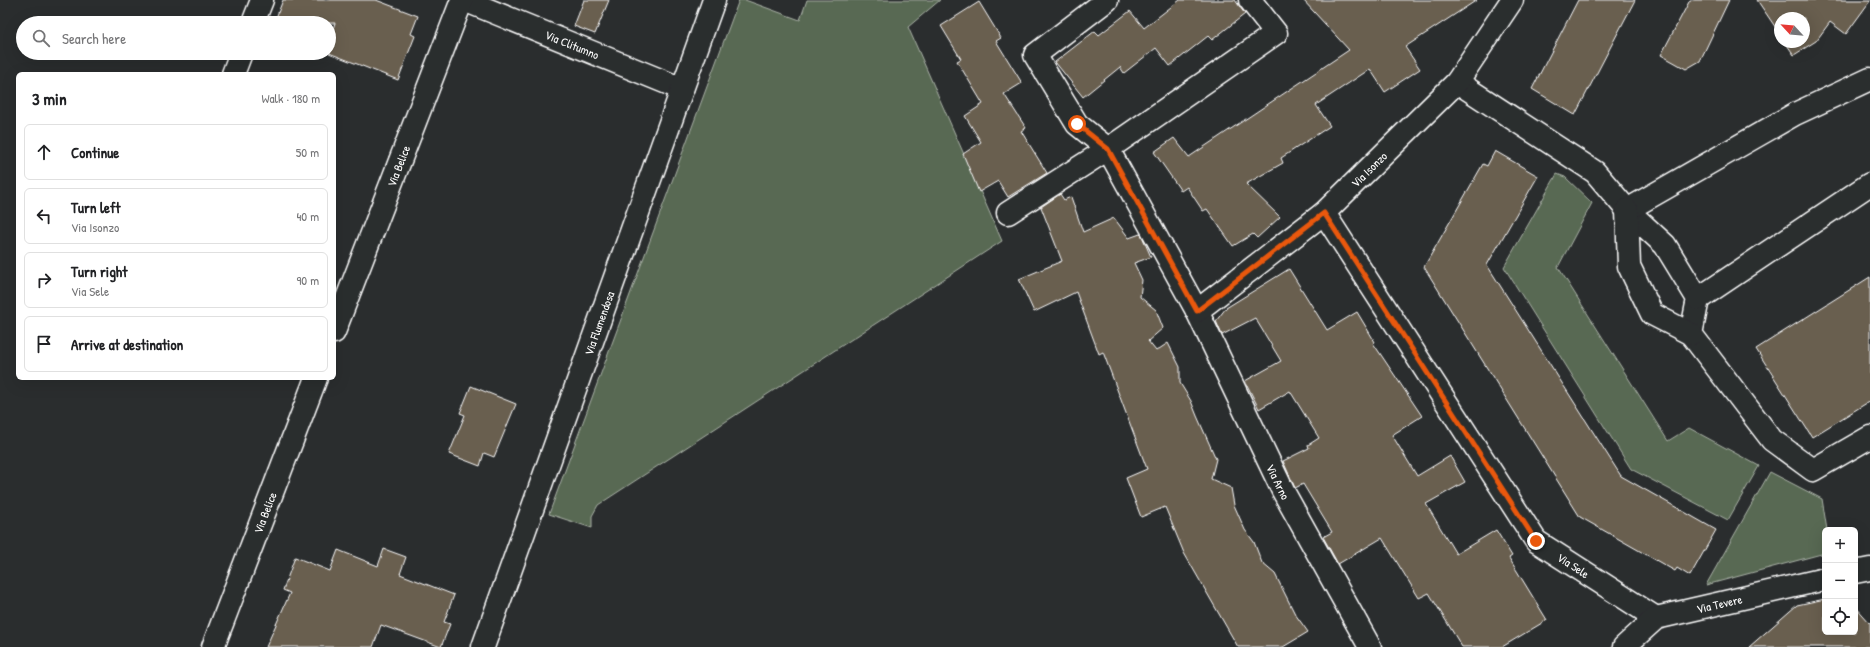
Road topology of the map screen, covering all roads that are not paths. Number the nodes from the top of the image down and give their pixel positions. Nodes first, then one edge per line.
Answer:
1 (262, 0) edge
2 (463, 0) edge
3 (714, 0) edge
4 (1108, 0) edge
5 (1250, 0) edge
6 (1512, 0) edge
7 (256, 16) edge
8 (238, 60) edge
9 (234, 72) edge
10 (1870, 79) edge
11 (1457, 82) junction
12 (682, 89) junction
13 (1108, 149) junction
14 (1870, 184) edge
15 (1627, 210) junction
16 (1008, 213) dead end
17 (1324, 213) junction
18 (1698, 299) junction
19 (1197, 311) junction
20 (336, 327) edge
21 (1690, 334) junction
22 (315, 380) edge
23 (1870, 437) edge
24 (1870, 569) edge
25 (1858, 571) edge
26 (1822, 580) edge
27 (1656, 618) junction
28 (213, 647) edge
29 (483, 647) edge
30 (1370, 647) edge
31 (1624, 647) edge

1 - 7 street
2 - 12 street, Via Clitumno
2 - 20 street, Via Belice
3 - 12 street, Via Flumendosa
4 - 13 street
5 - 13 street
6 - 11 street, Via Isonzo
8 - 9 street
10 - 15 street
11 - 15 street
11 - 17 street, Via Isonzo
12 - 29 street, Via Flumendosa
13 - 16 street
13 - 19 street, Via Arno
14 - 18 street
15 - 18 street
15 - 21 street
17 - 19 street, Via Isonzo
17 - 27 street, Via Sele
18 - 21 street
19 - 30 street, Via Arno
21 - 23 street
22 - 28 street, Via Belice
24 - 25 street
26 - 27 street, Via Tevere
27 - 31 street, Via Tevere

